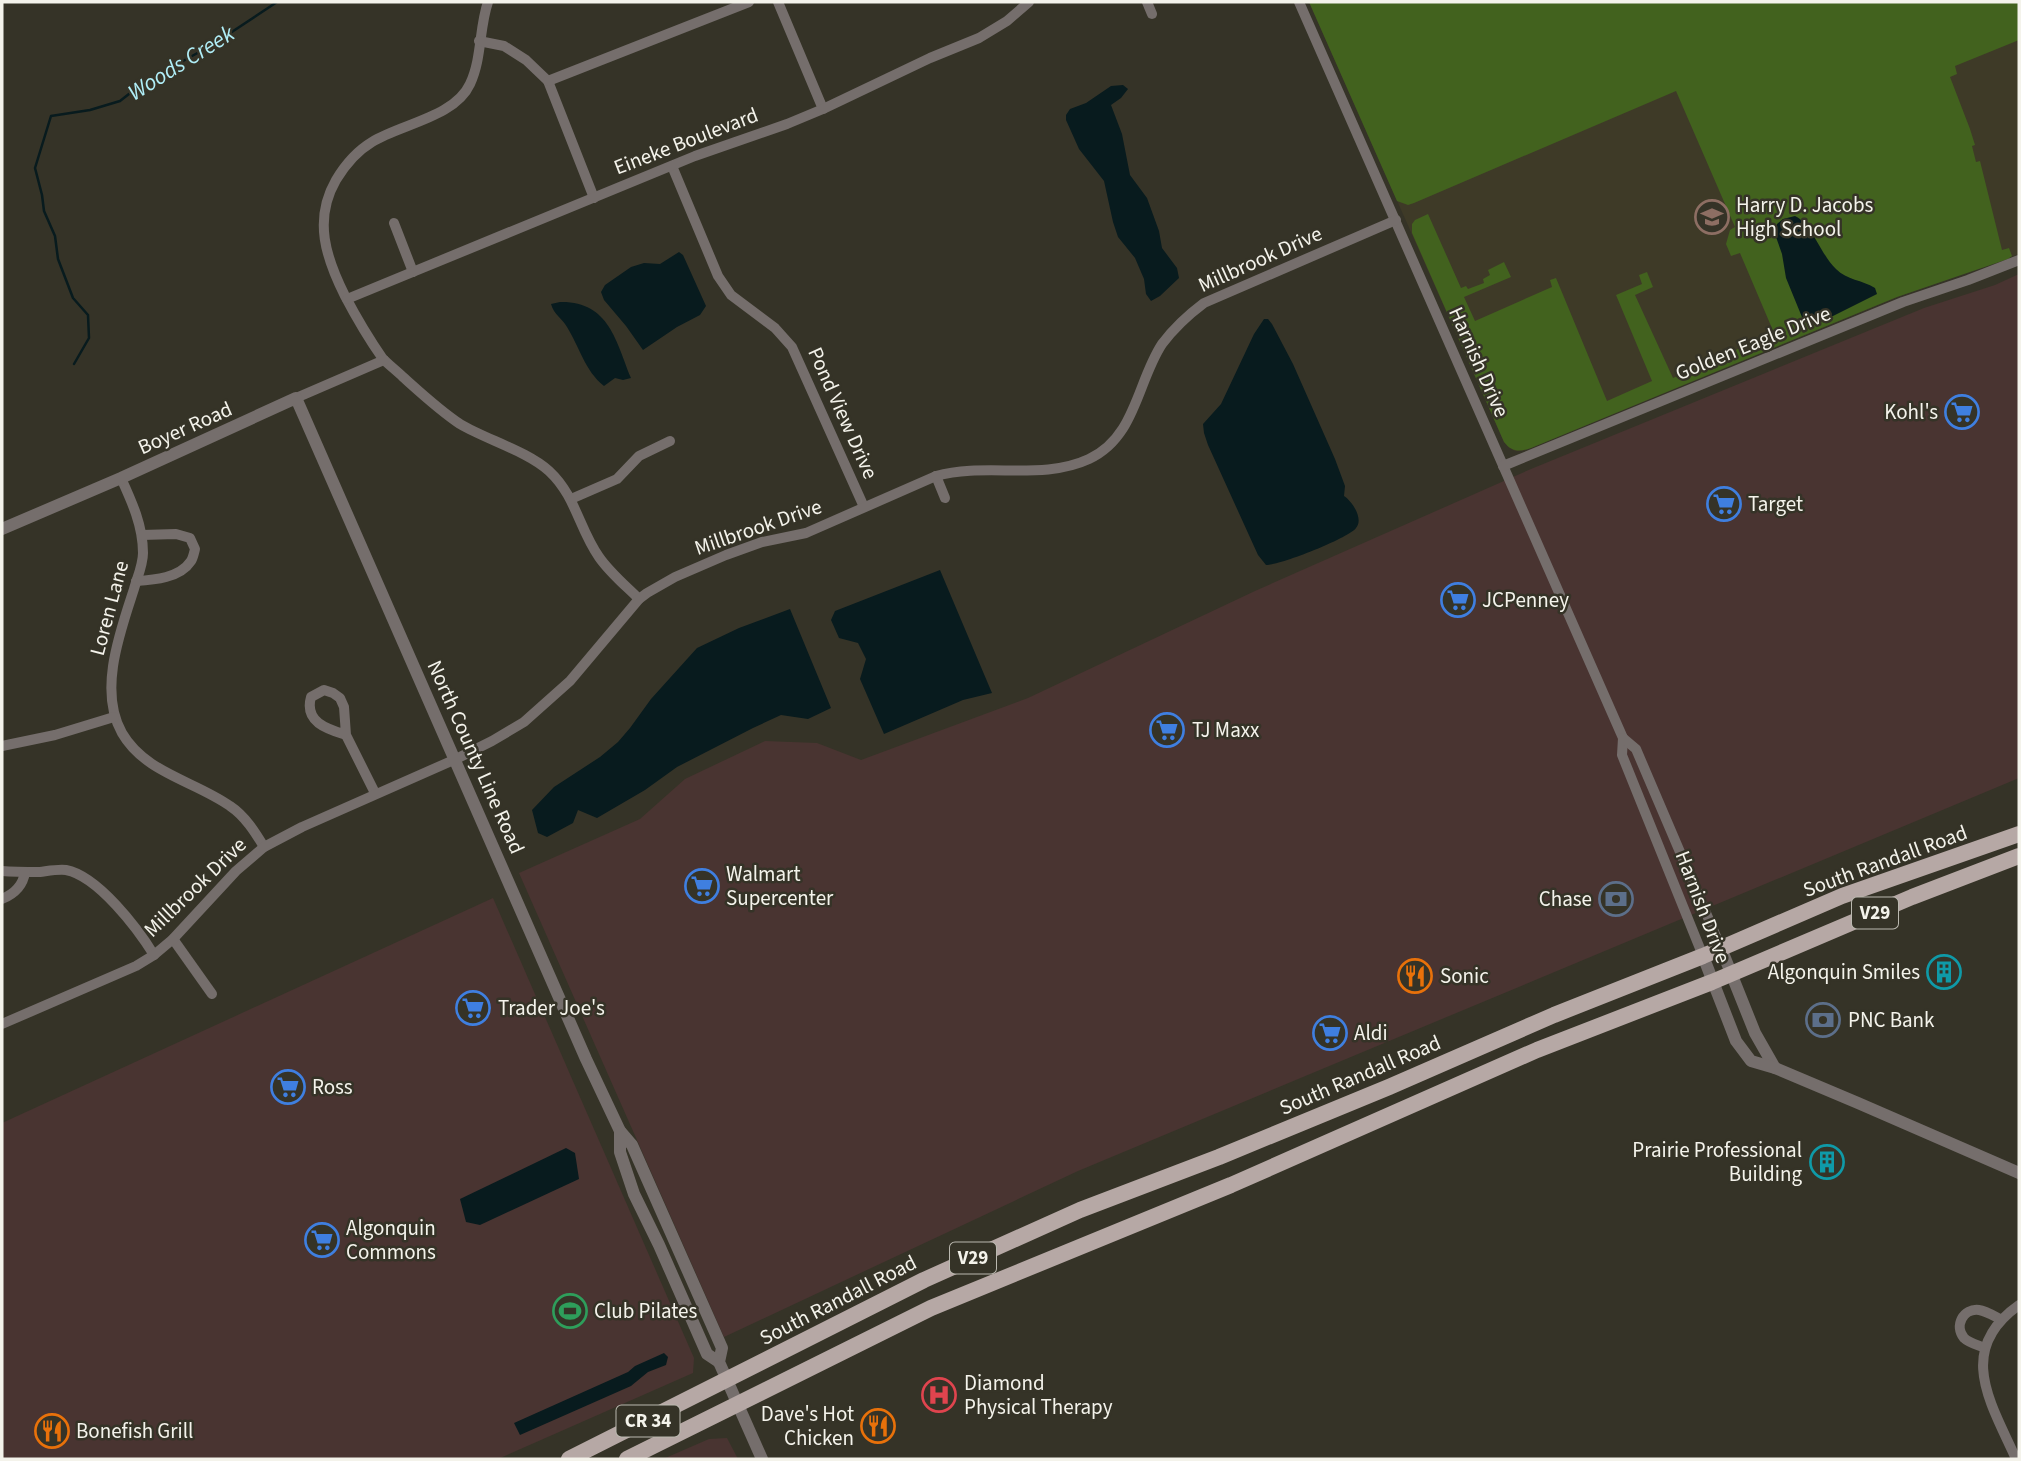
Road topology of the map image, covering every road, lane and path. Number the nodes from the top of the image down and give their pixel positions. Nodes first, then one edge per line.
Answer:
1 (488, 2) edge
2 (749, 2) edge
3 (778, 2) edge
4 (1029, 2) edge
5 (1147, 2) edge
6 (1299, 2) edge
7 (1152, 14) dead end
8 (479, 41) junction
9 (548, 81) junction
10 (823, 109) junction
11 (672, 166) junction
12 (594, 198) junction
13 (1396, 220) junction
14 (394, 223) dead end
15 (2019, 260) edge
16 (413, 272) junction
17 (347, 299) junction
18 (384, 360) junction
19 (296, 398) junction
20 (670, 441) dead end
21 (1503, 466) junction
22 (936, 476) junction
23 (121, 478) junction
24 (945, 498) dead end
25 (571, 499) junction
26 (864, 507) junction
27 (2, 529) edge
28 (142, 535) junction
29 (136, 582) junction
30 (639, 600) junction
31 (114, 717) junction
32 (346, 735) dead end
33 (1623, 738) junction
34 (2, 746) edge
35 (456, 759) junction
36 (375, 793) junction
37 (2019, 834) edge
38 (264, 847) junction
39 (2019, 856) edge
40 (2, 871) edge
41 (25, 872) junction
42 (2, 900) edge
43 (173, 939) junction
44 (1721, 948) junction
45 (155, 955) junction
46 (1703, 956) junction
47 (1732, 974) junction
48 (1712, 982) junction
49 (212, 994) dead end
50 (2, 1024) edge
51 (1775, 1068) junction
52 (2019, 1174) edge
53 (2019, 1306) edge
54 (2000, 1319) junction
55 (1985, 1348) junction
56 (727, 1380) junction
57 (738, 1405) junction
58 (569, 1459) edge
59 (627, 1459) edge
60 (762, 1459) edge
61 (2016, 1459) edge

1 - 8 street
2 - 9 street
3 - 10 street
4 - 10 street, Eineke Boulevard
5 - 7 street
6 - 13 street, Harnish Drive
8 - 9 street
8 - 17 street
9 - 12 street
10 - 11 street, Eineke Boulevard
11 - 12 street, Eineke Boulevard
11 - 26 street, Pond View Drive
12 - 16 street, Eineke Boulevard
13 - 21 street, Harnish Drive
13 - 22 street, Millbrook Drive
14 - 16 street
15 - 21 street, Golden Eagle Drive
16 - 17 street, Eineke Boulevard
17 - 18 street
18 - 19 street, Boyer Road
18 - 25 street
19 - 23 street, Boyer Road
19 - 35 street, North County Line Road
20 - 25 street
21 - 33 street, Harnish Drive
22 - 24 street
22 - 26 street, Millbrook Drive
23 - 27 street, Boyer Road
23 - 28 street, Loren Lane
25 - 30 street
26 - 30 street, Millbrook Drive
28 - 29 street, Loren Lane
28 - 29 street
29 - 31 street, Loren Lane
30 - 35 street, Millbrook Drive
31 - 34 street
31 - 38 street
32 - 36 street
33 - 44 street, Harnish Drive
33 - 46 street, Harnish Drive
35 - 36 street, Millbrook Drive
35 - 56 street, North County Line Road
36 - 38 street, Millbrook Drive
37 - 44 main road, South Randall Road / V29
38 - 43 street, Millbrook Drive
39 - 47 main road, South Randall Road / V29
40 - 41 street
41 - 42 street
41 - 45 street
43 - 45 street, Millbrook Drive
43 - 49 street
44 - 46 main road, South Randall Road / V29
44 - 47 street, Harnish Drive
45 - 50 street, Millbrook Drive
46 - 48 street, Harnish Drive
46 - 56 main road, South Randall Road / V29
47 - 48 main road, South Randall Road / V29
47 - 51 street, Harnish Drive
48 - 51 street, Harnish Drive
48 - 57 main road, South Randall Road / V29
51 - 52 street, Harnish Drive
53 - 54 street
54 - 55 street
54 - 55 street
55 - 61 street
56 - 57 street, North County Line Road
56 - 58 main road, CR 34
57 - 59 main road, CR 34
57 - 60 street, North County Line Road

